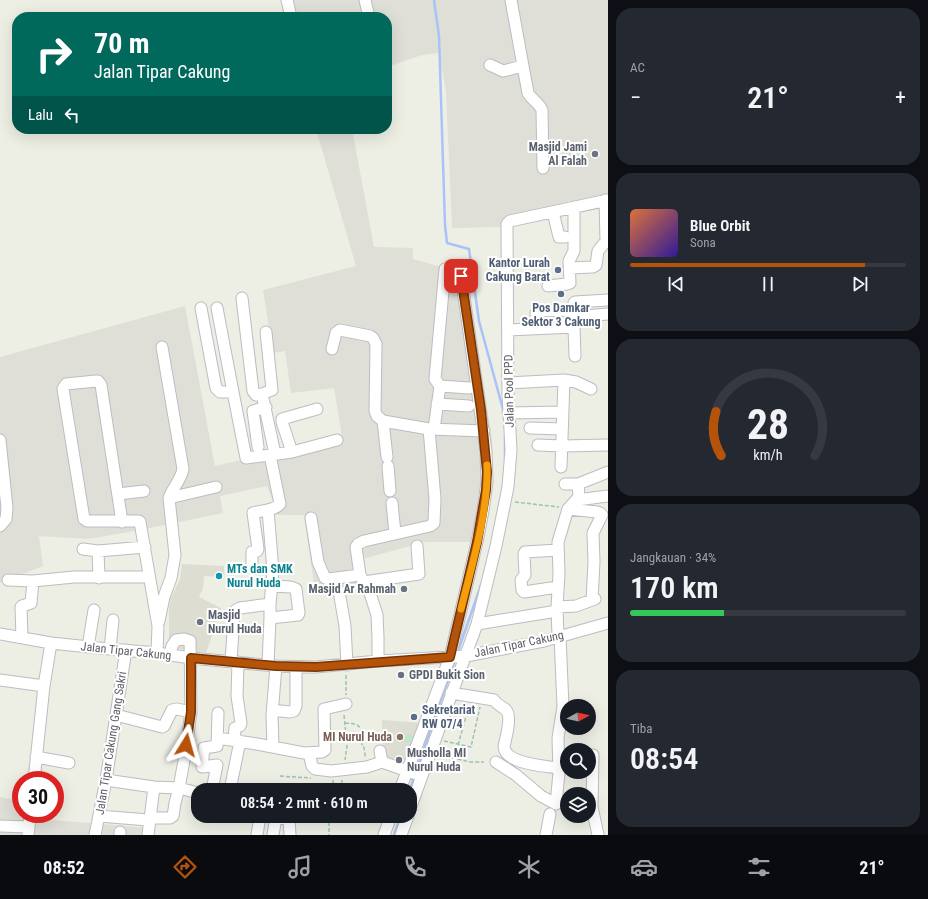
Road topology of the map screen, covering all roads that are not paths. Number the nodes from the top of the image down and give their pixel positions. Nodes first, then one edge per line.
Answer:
1 (287, 0) edge
2 (365, 0) edge
3 (511, 0) edge
4 (290, 12) edge
5 (368, 12) edge
6 (490, 65) dead end
7 (523, 66) junction
8 (543, 168) dead end
9 (606, 200) edge
10 (574, 207) junction
11 (553, 212) junction
12 (565, 237) dead end
13 (602, 256) edge
14 (569, 268) junction
15 (445, 269) dead end
16 (461, 276) dead end
17 (548, 286) dead end
18 (242, 298) dead end
19 (608, 300) edge
20 (201, 308) dead end
21 (217, 308) dead end
22 (608, 314) edge
23 (574, 318) junction
24 (537, 329) junction
25 (508, 330) junction
26 (266, 332) dead end
27 (162, 347) dead end
28 (332, 349) dead end
29 (575, 356) dead end
30 (564, 380) junction
31 (508, 383) junction
32 (440, 386) junction
33 (469, 388) dead end
34 (591, 388) dead end
35 (234, 392) junction
36 (262, 394) junction
37 (437, 404) junction
38 (469, 406) dead end
39 (266, 407) junction
40 (317, 409) dead end
41 (563, 412) junction
42 (508, 414) junction
43 (383, 421) junction
44 (530, 428) dead end
45 (562, 428) junction
46 (432, 429) junction
47 (484, 431) junction
48 (0, 440) edge
49 (337, 440) dead end
50 (538, 445) dead end
51 (608, 445) edge
52 (562, 446) junction
53 (258, 447) dead end
54 (292, 452) junction
55 (272, 454) junction
56 (561, 467) dead end
57 (608, 472) edge
58 (565, 484) dead end
59 (578, 484) junction
60 (216, 487) dead end
61 (144, 491) dead end
62 (390, 491) dead end
63 (118, 494) junction
64 (608, 496) edge
65 (170, 498) junction
66 (577, 500) junction
67 (392, 503) dead end
68 (568, 509) junction
69 (268, 510) junction
70 (311, 518) dead end
71 (122, 522) junction
72 (0, 526) edge
73 (395, 533) junction
74 (417, 546) dead end
75 (145, 547) junction
76 (83, 549) dead end
77 (558, 550) junction
78 (98, 551) junction
79 (252, 566) dead end
80 (99, 578) junction
81 (149, 578) junction
82 (362, 578) junction
83 (8, 580) dead end
84 (34, 581) junction
85 (272, 586) junction
86 (558, 587) junction
87 (339, 591) dead end
88 (270, 604) junction
89 (557, 609) junction
90 (94, 610) dead end
91 (270, 618) junction
92 (113, 620) dead end
93 (608, 622) edge
94 (477, 624) junction
95 (158, 626) junction
96 (0, 634) edge
97 (559, 637) junction
98 (22, 638) junction
99 (51, 643) junction
100 (88, 647) junction
101 (110, 649) junction
102 (126, 650) junction
103 (157, 653) junction
104 (170, 655) junction
105 (458, 656) junction
106 (191, 658) junction
107 (378, 661) junction
108 (235, 662) junction
109 (272, 665) junction
110 (346, 665) junction
111 (296, 667) junction
112 (0, 680) edge
113 (44, 686) junction
114 (451, 693) junction
115 (346, 704) road end
116 (273, 710) junction
117 (191, 712) junction
118 (218, 713) dead end
119 (116, 715) junction
120 (218, 738) junction
121 (237, 740) junction
122 (560, 744) edge
123 (273, 747) junction
124 (380, 750) dead end
125 (309, 753) junction
126 (36, 757) junction
127 (379, 762) junction
128 (496, 762) dead end
129 (560, 762) edge
130 (69, 763) dead end
131 (558, 768) junction
132 (35, 771) edge
133 (414, 773) junction
134 (593, 779) edge
135 (106, 780) junction
136 (213, 783) edge
137 (231, 783) edge
138 (406, 783) edge
139 (413, 783) edge
140 (154, 787) junction
141 (179, 788) junction
142 (191, 791) edge
143 (550, 814) dead end
144 (99, 816) junction
145 (149, 818) junction
146 (259, 823) edge
147 (274, 823) edge
148 (289, 823) edge
149 (388, 823) edge
150 (405, 823) edge
151 (0, 826) edge
152 (28, 831) edge
153 (95, 835) edge
154 (148, 835) edge
155 (257, 835) edge
156 (273, 835) edge
157 (290, 835) edge
158 (384, 835) edge
159 (401, 835) edge
160 (546, 835) edge
161 (598, 835) edge

1 - 4 street
2 - 5 street
3 - 7 street
6 - 7 street
7 - 8 street
9 - 10 street, Jalan Pool PPD
9 - 13 street
10 - 11 street, Jalan Pool PPD
10 - 14 street
11 - 12 street
11 - 25 street, Jalan Pool PPD
13 - 14 street
14 - 17 street
15 - 32 street
16 - 47 street
18 - 36 street
19 - 23 street
20 - 35 street
21 - 35 street
22 - 23 street
23 - 24 street
23 - 24 street
23 - 29 street
24 - 25 street
25 - 31 street, Jalan Pool PPD
26 - 36 street
27 - 65 street
28 - 43 street
30 - 31 street
30 - 34 street
30 - 41 street
31 - 42 street, Jalan Pool PPD
32 - 33 street
32 - 37 street
35 - 55 street
36 - 39 street
37 - 38 street
37 - 46 street
39 - 53 street
39 - 55 street
40 - 54 street
41 - 42 street
41 - 45 street
42 - 94 street, Jalan Pool PPD
43 - 46 street
43 - 62 street
44 - 45 street
45 - 52 street
46 - 47 street
46 - 73 street
47 - 105 street
48 - 72 street
49 - 54 street
50 - 52 street
51 - 52 street
52 - 56 street
54 - 55 street
55 - 69 street
57 - 59 street
58 - 59 street
59 - 66 street
60 - 65 street
61 - 63 street
63 - 71 street
63 - 71 street
64 - 66 street
65 - 95 street
66 - 68 street
67 - 73 street
68 - 77 street
68 - 89 street
69 - 79 street
69 - 85 street
70 - 82 street
71 - 75 street
73 - 82 street
74 - 82 street
75 - 78 street
75 - 81 street
76 - 78 street
77 - 86 street
77 - 86 street
78 - 80 street
80 - 81 street
80 - 84 street
81 - 95 street
82 - 107 street
83 - 84 street
84 - 98 street
85 - 88 street
85 - 91 street
86 - 89 street
87 - 110 street
88 - 91 street
88 - 108 street
89 - 94 street
89 - 97 street
90 - 100 street
91 - 109 street
92 - 101 street
93 - 97 street, Jalan Tipar Cakung
94 - 105 street, Jalan Pool PPD
95 - 103 street
96 - 98 street, Jalan Tipar Cakung
97 - 105 street, Jalan Tipar Cakung
97 - 122 street
98 - 99 street, Jalan Tipar Cakung
99 - 100 street, Jalan Tipar Cakung
99 - 113 street
100 - 101 street, Jalan Tipar Cakung
101 - 102 street, Jalan Tipar Cakung
102 - 103 street, Jalan Tipar Cakung
102 - 119 street, Jalan Tipar Cakung Gang Sakri
103 - 104 street, Jalan Tipar Cakung
104 - 106 street, Jalan Tipar Cakung
104 - 106 street
105 - 107 street, Jalan Tipar Cakung
105 - 114 street
105 - 133 street
106 - 108 street, Jalan Tipar Cakung
106 - 117 street
107 - 110 street, Jalan Tipar Cakung
108 - 109 street, Jalan Tipar Cakung
108 - 121 street
109 - 111 street, Jalan Tipar Cakung
109 - 116 street
110 - 111 street, Jalan Tipar Cakung
111 - 116 street
112 - 113 street
113 - 126 street
114 - 131 street
114 - 133 street
115 - 125 street
116 - 123 street
117 - 119 street
117 - 141 street
118 - 120 street
119 - 135 street, Jalan Tipar Cakung Gang Sakri
120 - 121 street
120 - 136 street
121 - 123 street
121 - 137 street
123 - 125 street
124 - 127 street
125 - 127 street
126 - 130 street
126 - 132 street
127 - 133 street
128 - 131 street
129 - 131 street
133 - 138 street
133 - 139 street
134 - 161 street
135 - 140 street
135 - 144 street, Jalan Tipar Cakung Gang Sakri
140 - 141 street
140 - 145 street
141 - 142 street
141 - 145 street
143 - 160 street
144 - 145 street
144 - 153 street, Jalan Tipar Cakung Gang Sakri
145 - 154 street
146 - 155 street
147 - 156 street
148 - 157 street
149 - 158 street
150 - 159 street
151 - 152 street

